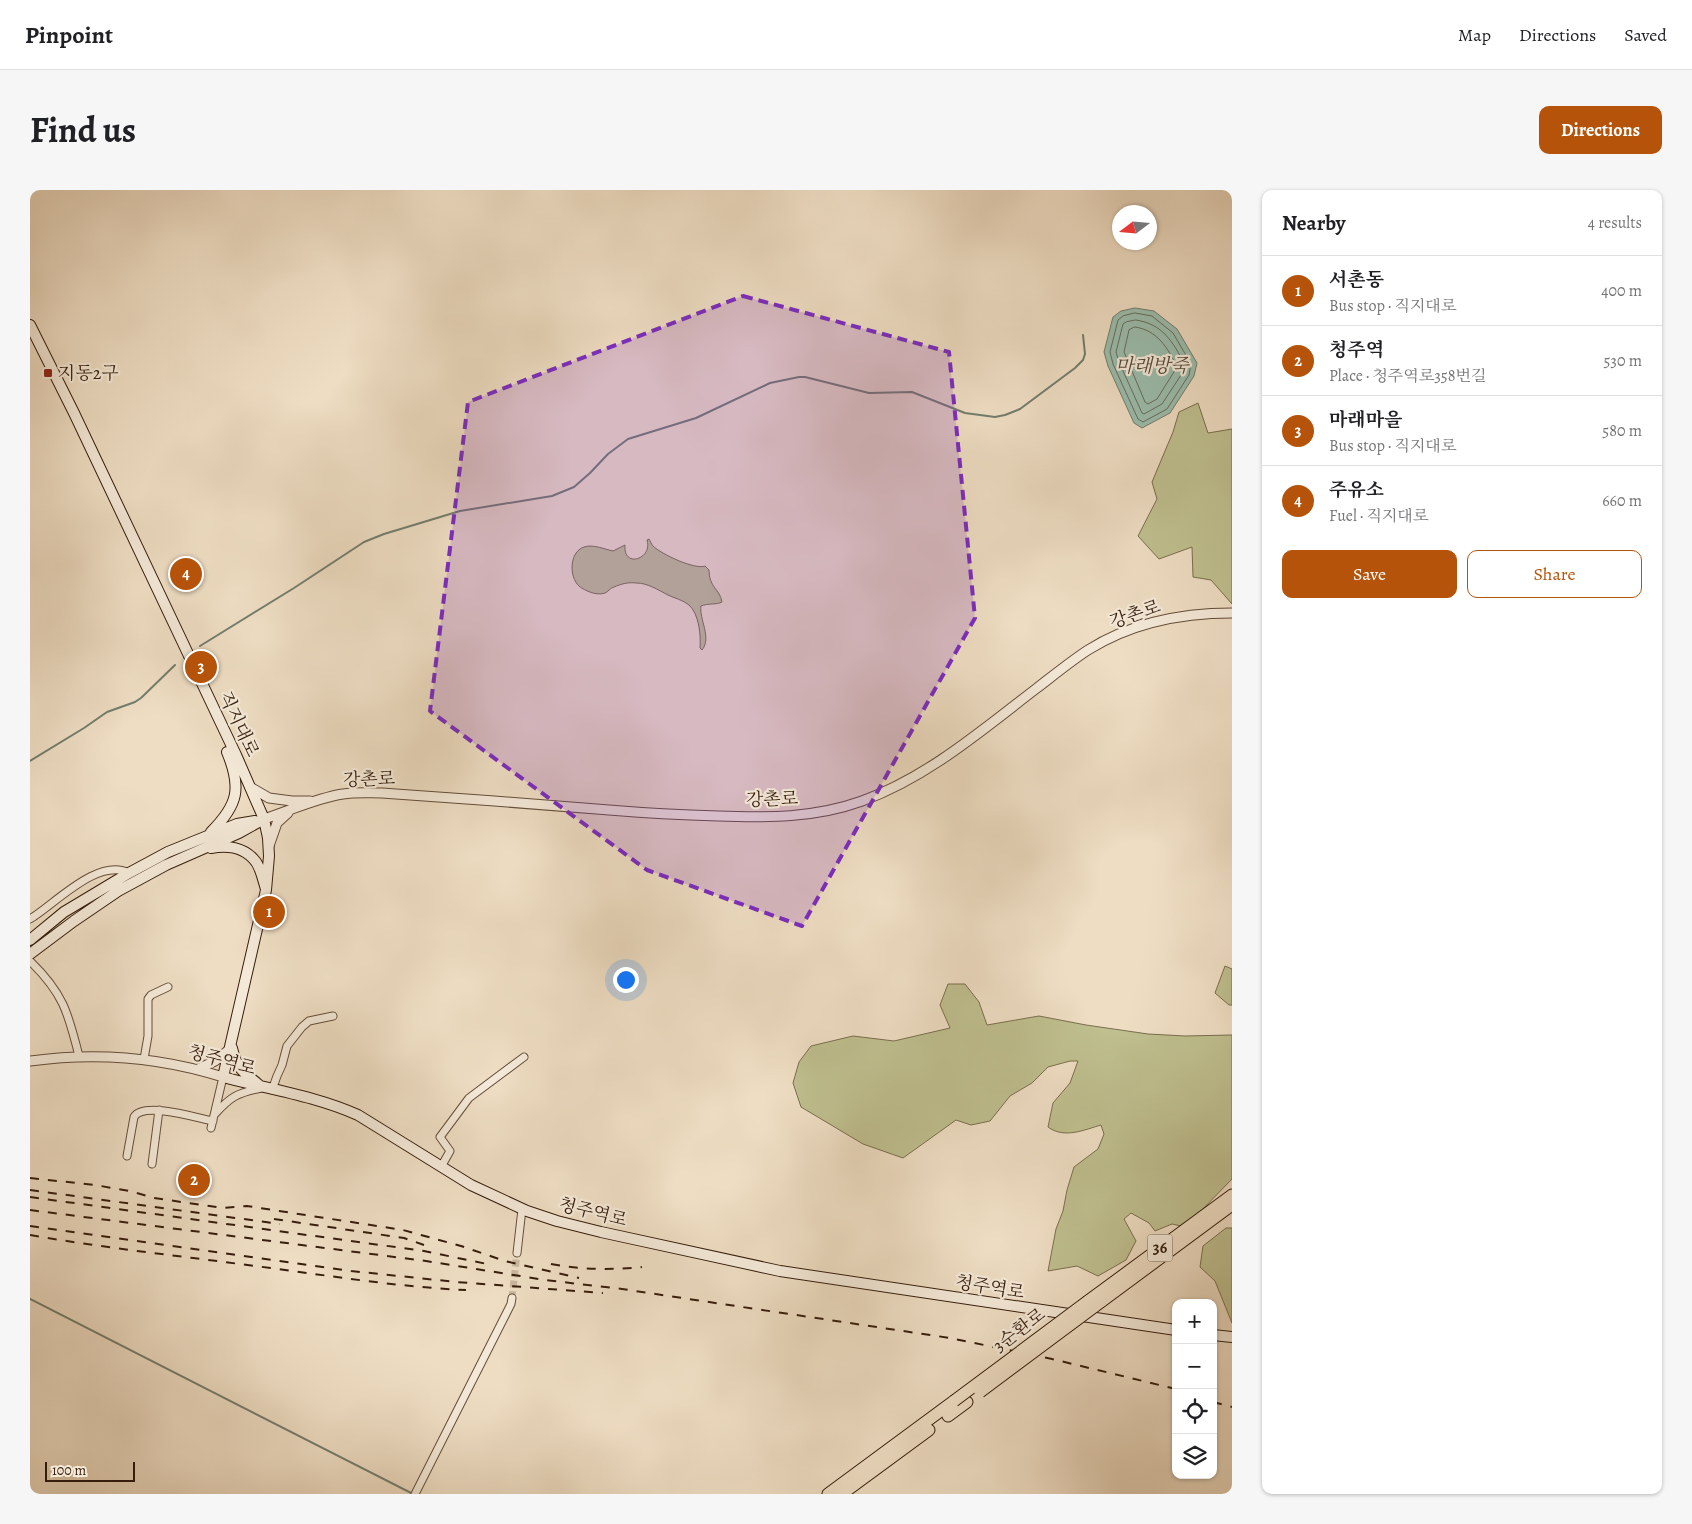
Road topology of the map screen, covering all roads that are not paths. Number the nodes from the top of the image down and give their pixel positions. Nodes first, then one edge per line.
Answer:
1 (30, 325) edge
2 (1232, 613) edge
3 (224, 729) junction
4 (250, 787) junction
5 (318, 801) junction
6 (292, 810) junction
7 (264, 819) junction
8 (207, 836) junction
9 (269, 846) junction
10 (193, 852) junction
11 (130, 873) junction
12 (266, 890) junction
13 (30, 919) edge
14 (30, 940) edge
15 (30, 954) edge
16 (30, 961) edge
17 (168, 987) dead end
18 (333, 1016) dead end
19 (230, 1046) junction
20 (78, 1056) junction
21 (524, 1057) dead end
22 (144, 1060) junction
23 (30, 1061) edge
24 (198, 1069) junction
25 (223, 1077) junction
26 (267, 1089) junction
27 (159, 1110) junction
28 (213, 1121) junction
29 (127, 1156) dead end
30 (152, 1164) dead end
31 (441, 1167) junction
32 (1232, 1195) edge
33 (1232, 1205) edge
34 (522, 1208) junction
35 (517, 1253) tunnel mouth
36 (512, 1298) tunnel mouth
37 (1091, 1304) junction
38 (1172, 1329) edge
39 (1217, 1336) edge
40 (1232, 1338) edge
41 (416, 1493) edge
42 (828, 1494) edge
43 (842, 1494) edge

1 - 3 main road, 직지대로
2 - 5 street, 강촌로
3 - 4 main road, 직지대로
3 - 8 main road
4 - 5 street
4 - 7 main road, 직지대로
5 - 6 street, 강촌로
6 - 7 street, 강촌로
6 - 9 street
7 - 8 main road
7 - 9 main road, 직지대로
7 - 10 main road
8 - 11 main road
9 - 12 main road, 직지대로
10 - 12 main road
10 - 15 main road
11 - 13 street
11 - 14 main road
12 - 19 main road, 직지대로
16 - 20 street
17 - 22 street
18 - 26 street
19 - 24 street
19 - 25 main road, 직지대로
19 - 26 main road
20 - 22 street, 청주역로
20 - 23 street, 청주역로
21 - 31 street
22 - 24 street, 청주역로
24 - 25 street, 청주역로
25 - 26 main road, 청주역로
25 - 28 street
26 - 28 street
26 - 31 main road, 청주역로
27 - 28 street
27 - 29 street
27 - 30 street
31 - 34 main road, 청주역로
32 - 37 highway, 3순환로 / 36
33 - 37 highway, 3순환로 / 36
34 - 35 street
34 - 38 main road, 청주역로
36 - 41 street
37 - 42 highway, 3순환로 / 36, bridge
37 - 43 highway, 3순환로 / 36, bridge
39 - 40 main road

